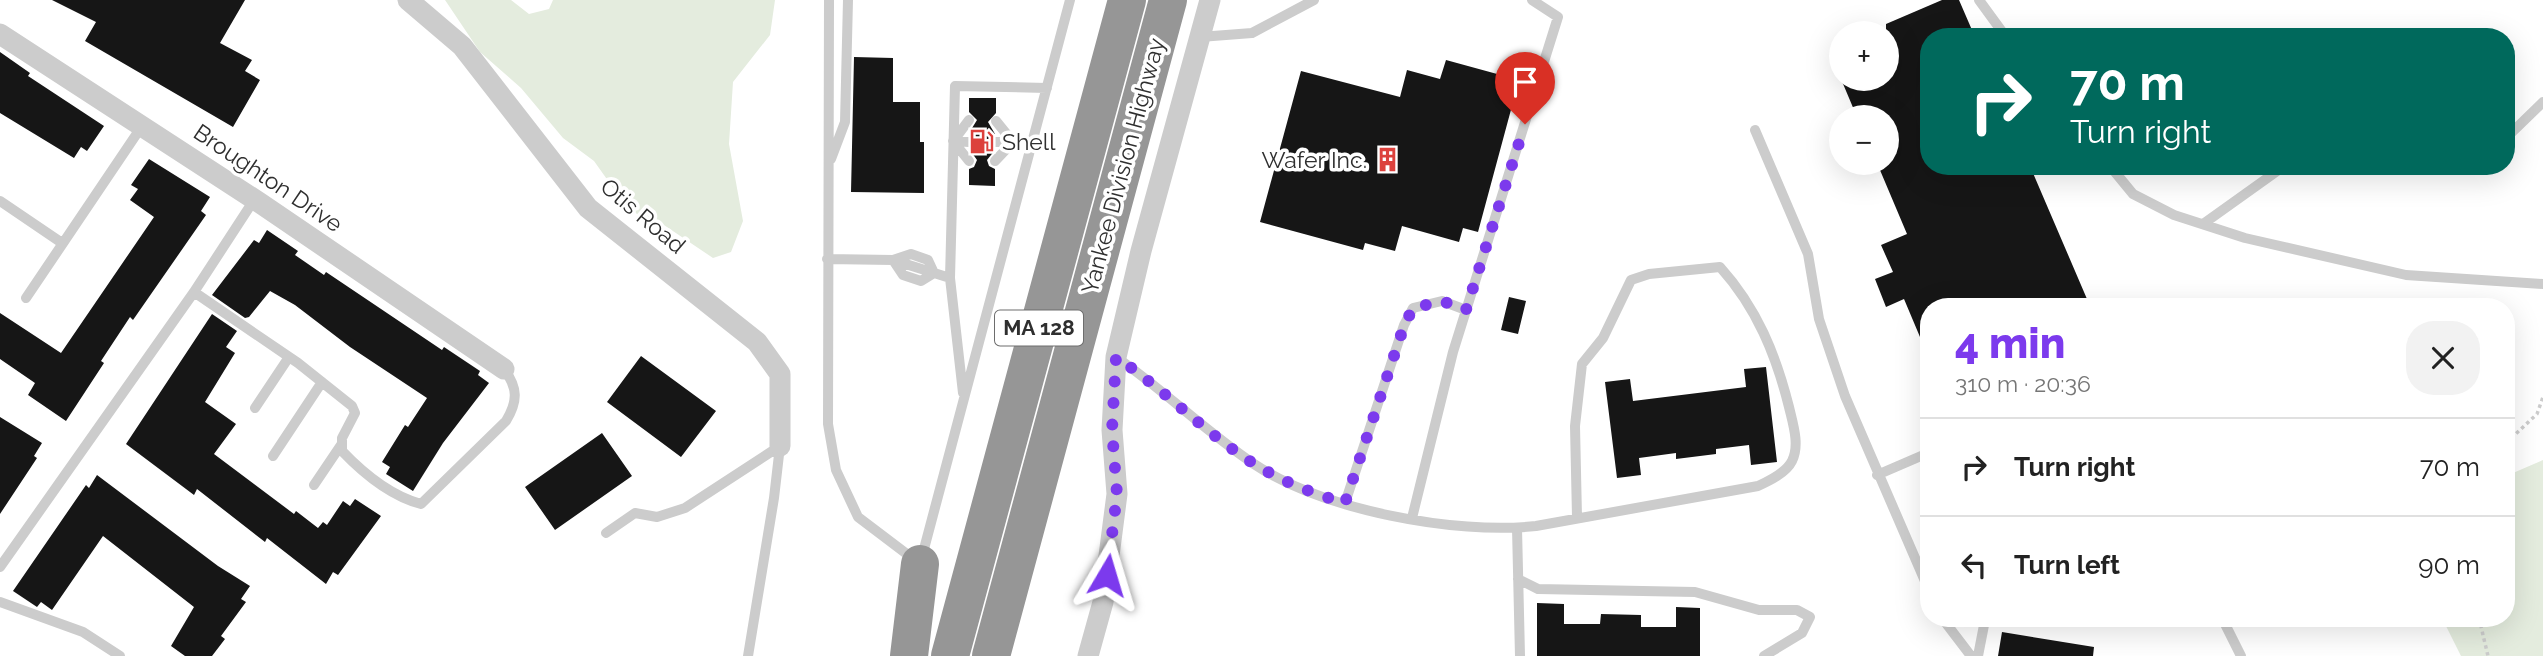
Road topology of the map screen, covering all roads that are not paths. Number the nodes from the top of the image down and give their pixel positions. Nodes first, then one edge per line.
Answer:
1 (408, 0) edge
2 (829, 0) edge
3 (848, 0) edge
4 (1070, 0) edge
5 (1127, 0) edge
6 (1168, 0) edge
7 (1210, 0) edge
8 (1314, 0) edge
9 (1532, 0) edge
10 (1979, 0) edge
11 (2000, 28) edge
12 (0, 34) edge
13 (1200, 37) junction
14 (1046, 88) junction
15 (2543, 102) edge
16 (969, 120) dead end
17 (996, 121) dead end
18 (142, 126) junction
19 (2515, 129) edge
20 (1755, 131) dead end
21 (953, 141) junction
22 (969, 142) dead end
23 (995, 142) dead end
24 (1013, 142) junction
25 (1032, 142) junction
26 (969, 161) dead end
27 (995, 161) dead end
28 (828, 167) junction
29 (2117, 175) edge
30 (2272, 175) edge
31 (254, 200) junction
32 (0, 201) edge
33 (2203, 224) junction
34 (62, 243) junction
35 (827, 259) junction
36 (894, 260) junction
37 (934, 273) junction
38 (950, 278) junction
39 (2543, 285) edge
40 (194, 292) junction
41 (26, 298) dead end
42 (1466, 310) junction
43 (289, 357) junction
44 (1116, 357) junction
45 (504, 369) joint
46 (323, 383) junction
47 (964, 400) junction
48 (255, 408) dead end
49 (341, 444) junction
50 (780, 446) junction
51 (273, 456) dead end
52 (1920, 456) edge
53 (1877, 475) junction
54 (314, 485) dead end
55 (1345, 503) junction
56 (1577, 517) junction
57 (1412, 519) junction
58 (1517, 528) junction
59 (606, 533) dead end
60 (920, 564) junction
61 (0, 567) edge
62 (1920, 570) edge
63 (1518, 579) junction
64 (0, 602) edge
65 (1949, 627) edge
66 (1984, 627) edge
67 (2226, 627) edge
68 (120, 656) edge
69 (748, 656) edge
70 (909, 656) edge
71 (950, 656) edge
72 (991, 656) edge
73 (1088, 656) edge
74 (1520, 656) edge
75 (1764, 656) edge
76 (1971, 656) edge
77 (1978, 656) edge
78 (2241, 656) edge

1 - 50 street, Otis Road
2 - 28 lane
3 - 28 lane
4 - 14 lane
5 - 71 highway, Yankee Division Highway / MA 128
6 - 72 highway, Yankee Division Highway / MA 128
7 - 13 street
8 - 13 lane
9 - 42 lane
10 - 11 lane
12 - 18 street, Broughton Drive
13 - 44 street
14 - 21 lane
14 - 25 lane
15 - 19 lane
16 - 21 lane
17 - 24 lane
18 - 31 street, Broughton Drive
18 - 34 lane
20 - 53 lane
21 - 22 lane
21 - 26 lane
21 - 38 lane
23 - 24 lane
24 - 25 lane
24 - 27 lane
25 - 47 lane
28 - 35 lane
29 - 33 lane
30 - 33 lane
31 - 40 lane
31 - 45 street, Broughton Drive
32 - 34 lane
33 - 39 lane
34 - 41 lane
35 - 36 lane
35 - 60 lane
36 - 37 lane
36 - 37 lane
37 - 38 lane
38 - 47 lane
40 - 43 lane
40 - 61 lane
42 - 55 lane
42 - 57 lane
43 - 46 lane
43 - 48 lane
44 - 55 lane
44 - 73 street
45 - 49 lane
46 - 49 lane
46 - 51 lane
47 - 60 lane
49 - 54 lane
50 - 59 lane
50 - 69 lane
52 - 53 lane
53 - 62 lane
55 - 57 lane
56 - 56 lane
56 - 58 lane
57 - 58 lane
58 - 63 lane
60 - 70 highway
63 - 74 lane
63 - 75 lane
64 - 68 lane
65 - 76 lane
66 - 77 lane
67 - 78 lane

